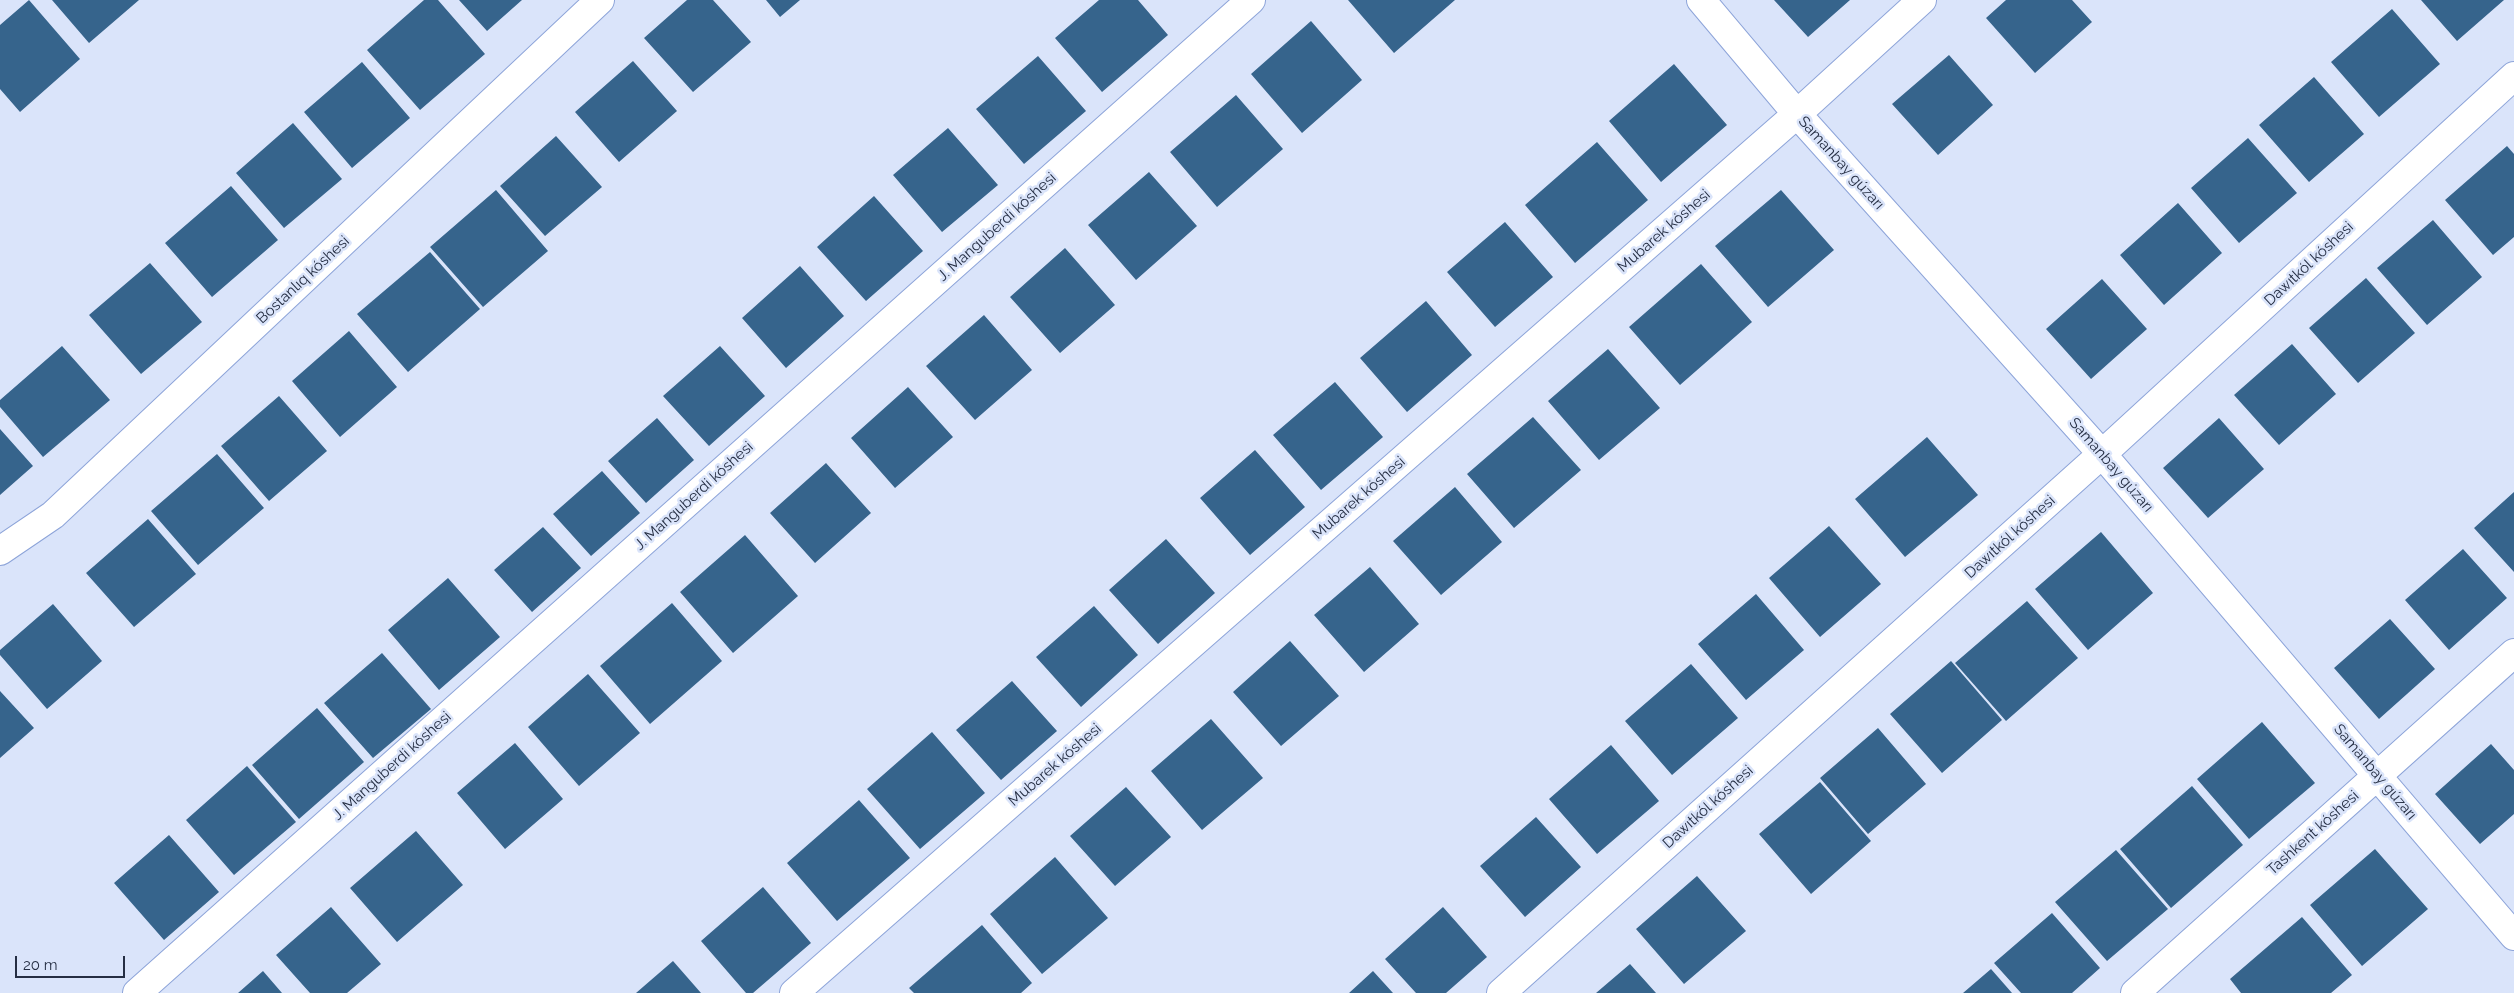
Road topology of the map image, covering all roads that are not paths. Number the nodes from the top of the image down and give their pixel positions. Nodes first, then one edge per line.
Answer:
1 (600, 0) edge
2 (1251, 0) edge
3 (1701, 0) edge
4 (1922, 0) edge
5 (2514, 76) edge
6 (1797, 114) junction
7 (2102, 454) junction
8 (0, 551) edge
9 (2514, 653) edge
10 (2377, 775) junction
11 (2514, 936) edge
12 (137, 993) edge
13 (794, 993) edge
14 (1501, 993) edge
15 (2135, 993) edge

1 - 8 street, Bostanlıq kóshesi
2 - 12 street, J. Manguberdi kóshesi
3 - 6 street, Samanbay gúzarı
4 - 6 street, Mubarek kóshesi
5 - 7 street, Dawıtkól kóshesi
6 - 7 street, Samanbay gúzarı
6 - 13 street, Mubarek kóshesi
7 - 10 street, Samanbay gúzarı
7 - 14 street, Dawıtkól kóshesi
9 - 10 street, Tashkent kóshesi
10 - 11 street, Samanbay gúzarı
10 - 15 street, Tashkent kóshesi

